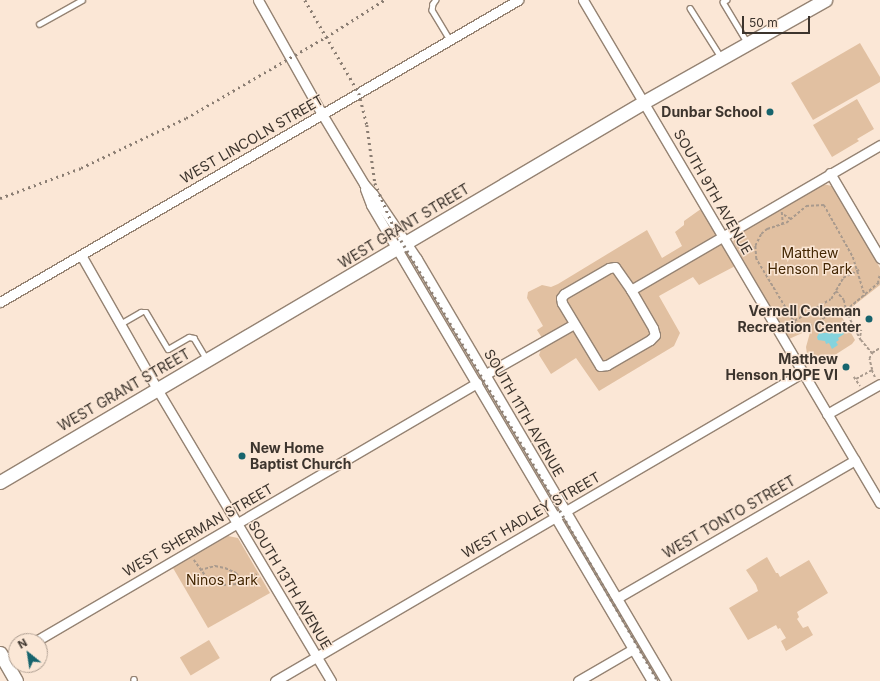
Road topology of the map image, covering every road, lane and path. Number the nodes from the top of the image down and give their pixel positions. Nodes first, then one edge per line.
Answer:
1 (82, 0) edge
2 (258, 0) edge
3 (436, 0) edge
4 (518, 0) edge
5 (583, 0) edge
6 (727, 0) edge
7 (825, 0) edge
8 (690, 8) dead end
9 (39, 24) dead end
10 (450, 40) junction
11 (748, 43) junction
12 (722, 58) junction
13 (644, 102) junction
14 (322, 114) junction
15 (880, 145) edge
16 (830, 173) junction
17 (782, 212) dead end
18 (784, 215) junction
19 (791, 219) junction
20 (783, 224) junction
21 (722, 236) junction
22 (402, 246) junction
23 (81, 255) junction
24 (880, 258) edge
25 (859, 270) junction
26 (880, 276) edge
27 (631, 290) junction
28 (836, 291) junction
29 (865, 296) junction
30 (0, 302) edge
31 (847, 309) junction
32 (856, 313) dead end
33 (849, 317) junction
34 (794, 321) junction
35 (120, 324) junction
36 (574, 324) junction
37 (786, 326) dead end
38 (856, 329) junction
39 (861, 330) dead end
40 (851, 332) dead end
41 (860, 337) junction
42 (880, 348) edge
43 (872, 353) junction
44 (207, 360) junction
45 (872, 370) junction
46 (802, 373) junction
47 (486, 374) junction
48 (878, 380) edge
49 (477, 383) junction
50 (860, 386) dead end
51 (157, 389) junction
52 (827, 414) junction
53 (855, 460) junction
54 (0, 482) edge
55 (880, 502) edge
56 (565, 511) junction
57 (556, 517) junction
58 (237, 523) junction
59 (193, 558) dead end
60 (200, 570) junction
61 (257, 574) dead end
62 (243, 582) junction
63 (617, 598) junction
64 (48, 634) edge
65 (633, 649) junction
66 (2, 657) edge
67 (316, 657) junction
68 (16, 681) edge
69 (275, 681) edge
70 (331, 681) edge
71 (578, 681) edge
72 (652, 681) edge
73 (666, 681) edge

1 - 9 lane
2 - 14 street, SOUTH 11TH AVENUE
3 - 10 lane
4 - 10 street, WEST LINCOLN STREET
5 - 13 street, SOUTH 9TH AVENUE
6 - 11 lane
7 - 11 main road, WEST GRANT STREET
8 - 12 lane
10 - 14 street, WEST LINCOLN STREET
11 - 12 main road, WEST GRANT STREET
12 - 13 main road, WEST GRANT STREET
13 - 21 street, SOUTH 9TH AVENUE
13 - 22 main road, WEST GRANT STREET
14 - 22 street, SOUTH 11TH AVENUE
14 - 23 street, WEST LINCOLN STREET
15 - 16 street
16 - 21 street
16 - 24 street
17 - 18 path
18 - 19 path
18 - 20 path
19 - 20 path
19 - 25 path
20 - 34 path
21 - 27 street
21 - 46 street, SOUTH 9TH AVENUE
22 - 44 main road, WEST GRANT STREET
22 - 47 street, SOUTH 11TH AVENUE
22 - 49 street, SOUTH 11TH AVENUE
23 - 30 street, WEST LINCOLN STREET
23 - 35 street, SOUTH 13TH AVENUE
25 - 28 path
25 - 29 path
26 - 29 path
27 - 36 street
27 - 36 street
28 - 31 path
28 - 34 path
29 - 31 path
31 - 33 path
31 - 34 path
32 - 33 path
33 - 38 path
34 - 37 path
35 - 44 lane
35 - 51 street, SOUTH 13TH AVENUE
36 - 47 street
38 - 40 path
38 - 41 path
39 - 41 path
41 - 43 path
42 - 43 path
43 - 45 path
44 - 51 main road, WEST GRANT STREET
45 - 48 path
45 - 50 path
46 - 52 street, SOUTH 9TH AVENUE
46 - 56 street, WEST HADLEY STREET
47 - 56 street, SOUTH 11TH AVENUE
48 - 52 street
49 - 57 street, SOUTH 11TH AVENUE
49 - 58 street, WEST SHERMAN STREET
51 - 54 main road, WEST GRANT STREET
51 - 58 street, SOUTH 13TH AVENUE
52 - 53 street, SOUTH 9TH AVENUE
53 - 55 street, SOUTH 9TH AVENUE
53 - 63 street, WEST TONTO STREET
56 - 57 street, WEST HADLEY STREET
56 - 63 street, SOUTH 11TH AVENUE
57 - 65 street, SOUTH 11TH AVENUE
57 - 67 street, WEST HADLEY STREET
58 - 64 street, WEST SHERMAN STREET
58 - 67 street, SOUTH 13TH AVENUE
59 - 60 path
60 - 62 path
60 - 62 path
61 - 62 path
63 - 73 street, SOUTH 11TH AVENUE
65 - 71 street
65 - 72 street, SOUTH 11TH AVENUE
66 - 68 main road
67 - 69 street, WEST HADLEY STREET
67 - 70 street, SOUTH 13TH AVENUE

